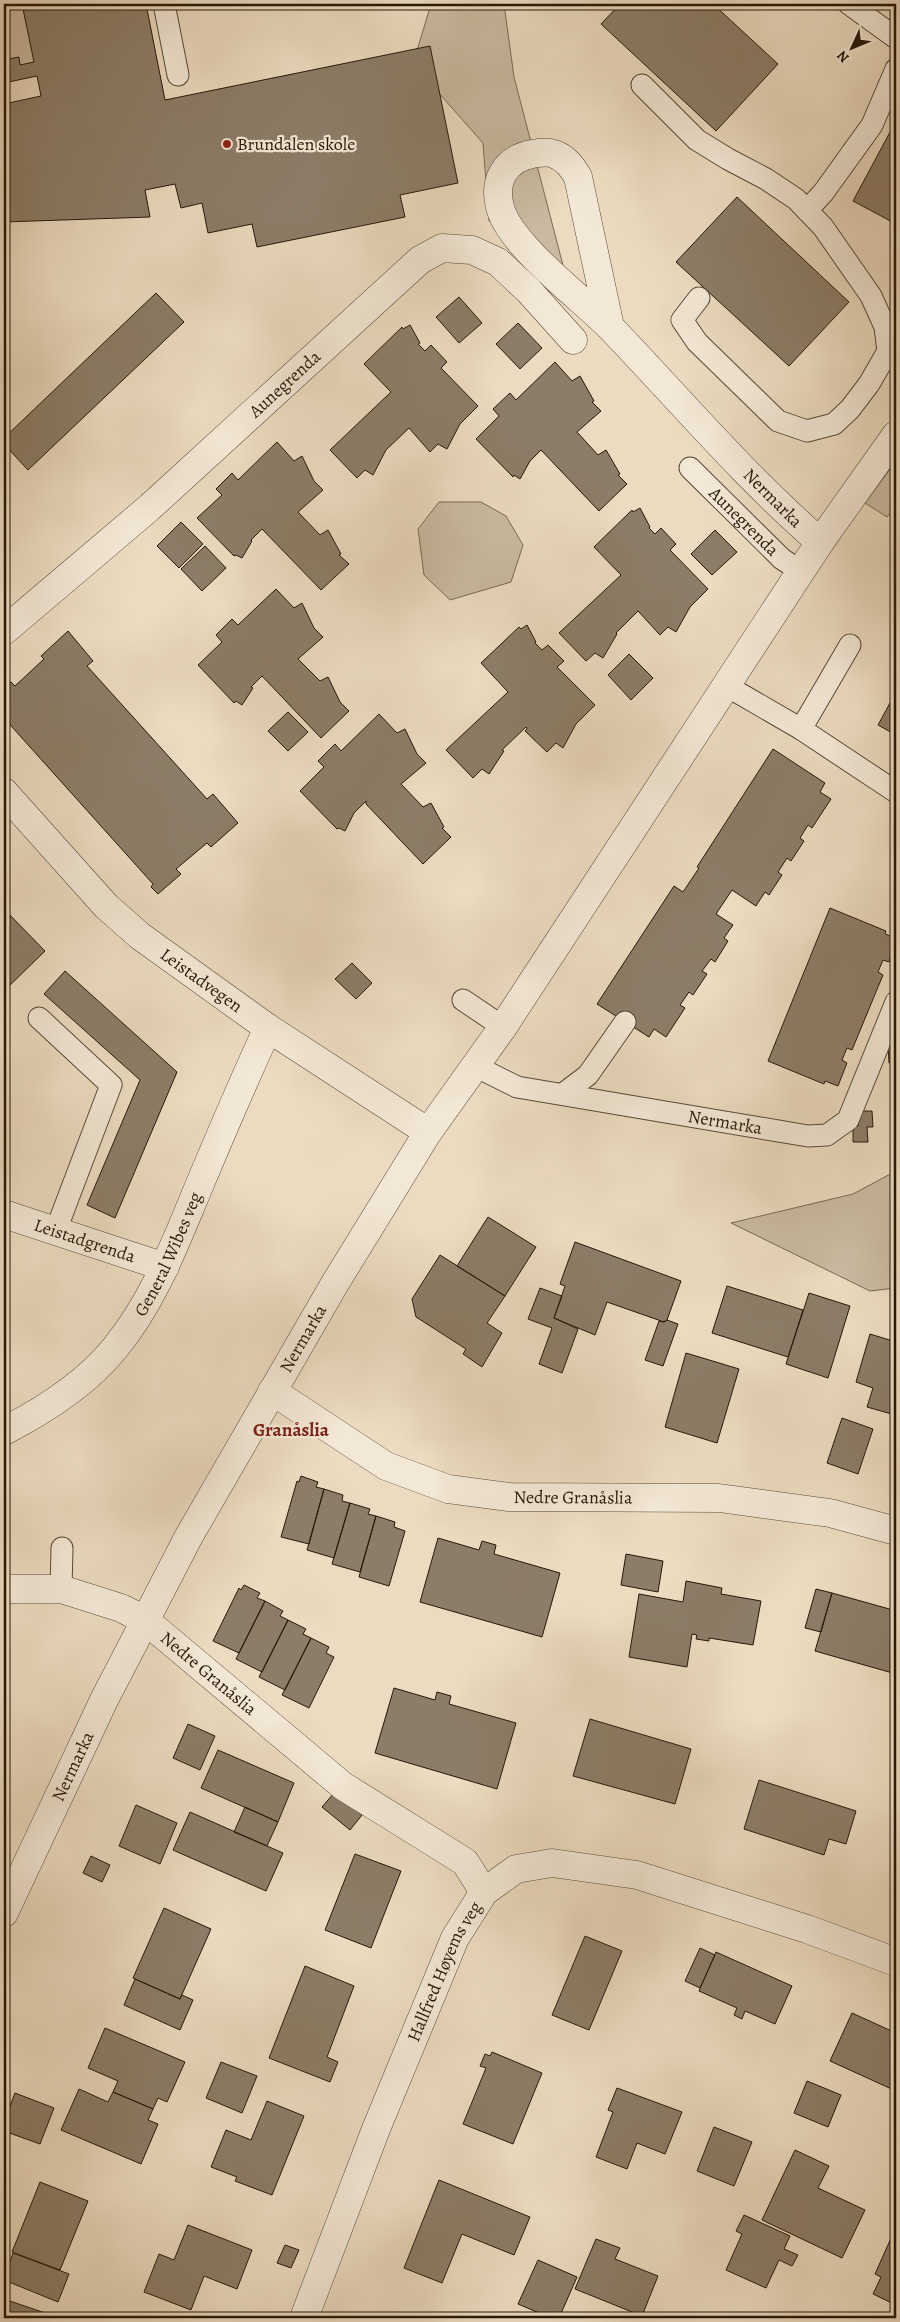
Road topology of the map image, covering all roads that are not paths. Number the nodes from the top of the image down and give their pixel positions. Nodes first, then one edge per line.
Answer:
1 (164, 4) edge
2 (849, 4) edge
3 (896, 38) edge
4 (896, 68) edge
5 (178, 75) dead end
6 (642, 85) dead end
7 (807, 210) junction
8 (699, 298) dead end
9 (610, 327) junction
10 (573, 340) dead end
11 (892, 353) edge
12 (896, 435) edge
13 (690, 468) dead end
14 (820, 542) junction
15 (802, 572) junction
16 (4, 631) edge
17 (850, 645) dead end
18 (725, 685) junction
19 (801, 729) junction
20 (4, 792) edge
21 (896, 792) edge
22 (463, 1000) dead end
23 (896, 1002) edge
24 (38, 1018) dead end
25 (625, 1022) dead end
26 (503, 1027) junction
27 (268, 1028) junction
28 (475, 1066) junction
29 (564, 1094) junction
30 (428, 1132) junction
31 (4, 1214) edge
32 (56, 1230) junction
33 (165, 1267) junction
34 (272, 1391) junction
35 (4, 1431) edge
36 (896, 1531) edge
37 (62, 1548) dead end
38 (4, 1589) edge
39 (60, 1589) junction
40 (144, 1620) junction
41 (484, 1892) junction
42 (4, 1913) edge
43 (896, 1962) edge
44 (304, 2318) edge

1 - 5 lane
2 - 3 lane
4 - 7 lane
6 - 7 lane
7 - 11 lane
8 - 11 lane
9 - 9 street, Nermarka
9 - 14 street, Nermarka
10 - 16 street, Aunegrenda
12 - 14 street
13 - 15 lane, Aunegrenda
14 - 15 street, Nermarka
15 - 18 street, Nermarka
17 - 19 lane
18 - 19 lane
18 - 26 street, Nermarka
19 - 21 lane
20 - 27 street, Leistadvegen
22 - 26 lane
23 - 29 lane, Nermarka
24 - 32 lane
25 - 29 lane
26 - 28 street, Nermarka
27 - 30 street, Leistadvegen
27 - 33 street, General Wibes veg
28 - 29 lane, Nermarka
28 - 30 street, Nermarka
30 - 34 street, Nermarka
31 - 32 street, Leistadgrenda
32 - 33 street, Leistadgrenda
33 - 35 street, General Wibes veg
34 - 36 street, Nedre Granåslia
34 - 40 street, Nermarka
37 - 39 lane
38 - 39 street
39 - 40 street
40 - 41 street, Nedre Granåslia
40 - 42 street, Nermarka
41 - 43 street, Hallfred Høyems veg
41 - 44 street, Hallfred Høyems veg

